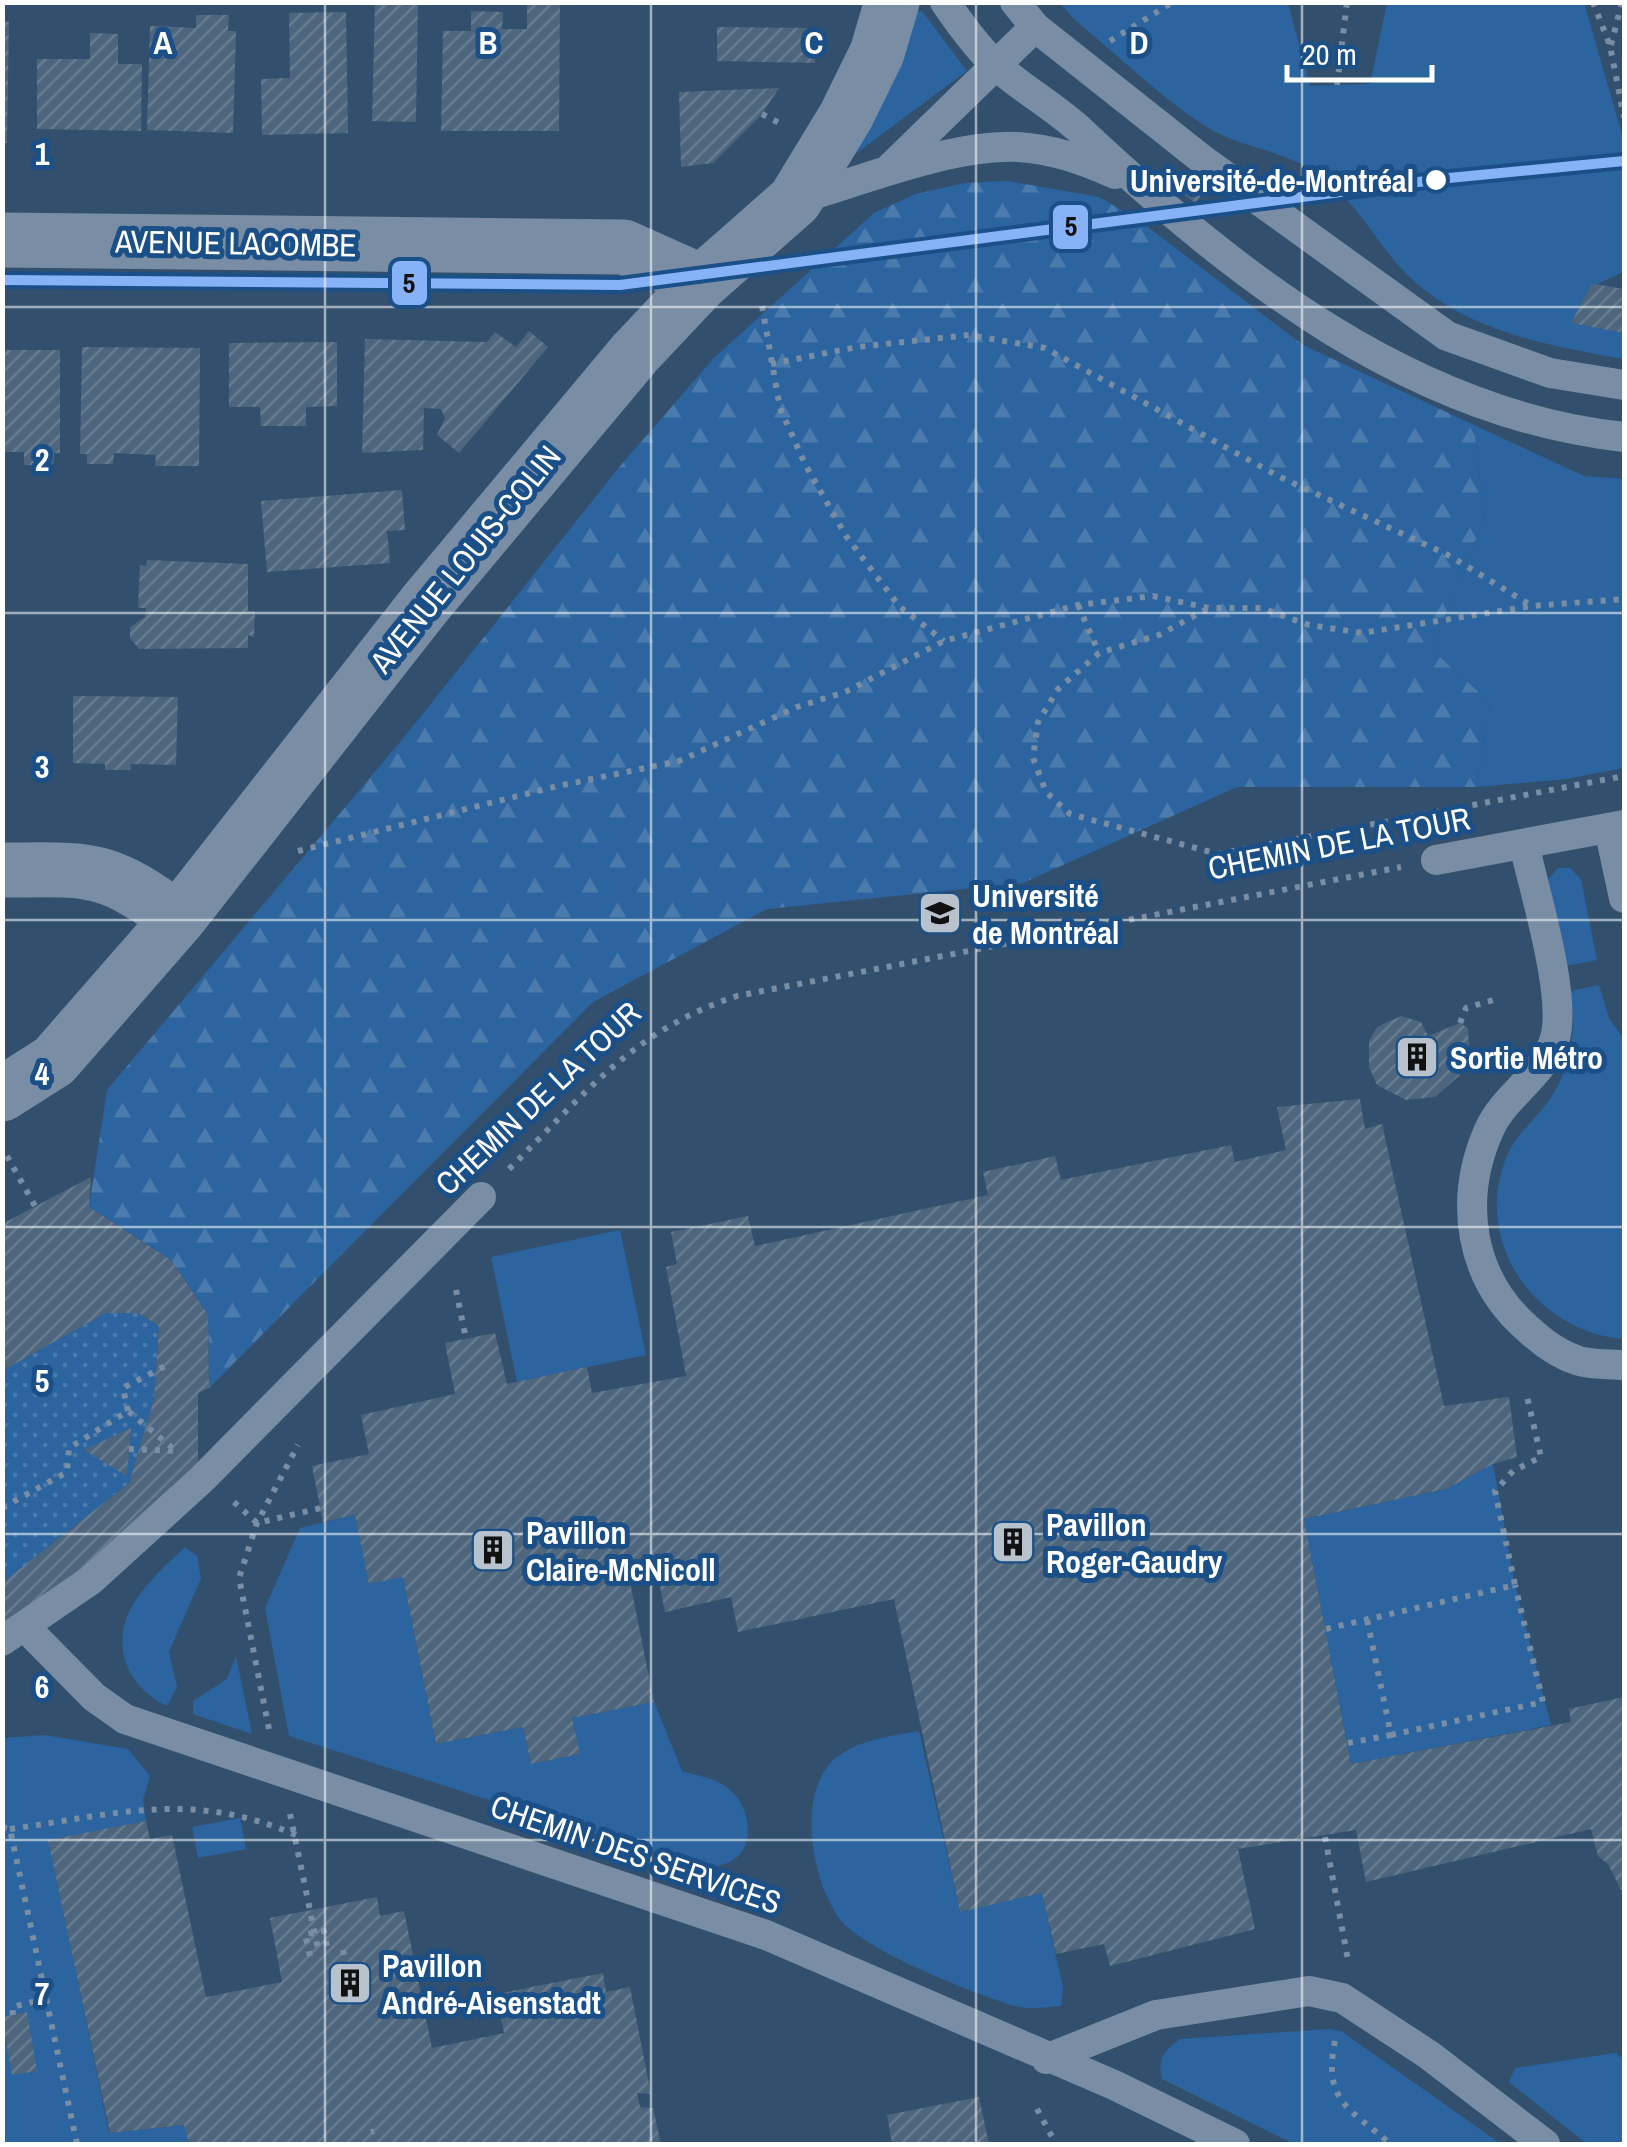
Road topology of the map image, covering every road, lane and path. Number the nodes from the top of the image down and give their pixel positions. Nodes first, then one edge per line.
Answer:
1 (892, 2) edge
2 (944, 2) edge
3 (1015, 2) edge
4 (1173, 2) edge
5 (1348, 2) edge
6 (1592, 2) edge
7 (1622, 2) edge
8 (1035, 27) junction
9 (1610, 46) junction
10 (1084, 64) junction
11 (996, 66) junction
12 (1337, 85) dead end
13 (1624, 117) edge
14 (882, 176) junction
15 (1128, 179) junction
16 (795, 200) junction
17 (2, 240) edge
18 (702, 282) junction
19 (762, 306) dead end
20 (771, 364) junction
21 (1624, 386) edge
22 (1624, 438) edge
23 (1624, 600) edge
24 (1078, 605) junction
25 (1532, 606) junction
26 (1208, 608) junction
27 (944, 641) junction
28 (1100, 653) junction
29 (1624, 776) edge
30 (1617, 827) edge
31 (1524, 844) junction
32 (296, 851) dead end
33 (1436, 860) joint
34 (2, 870) edge
35 (1624, 898) edge
36 (178, 919) junction
37 (1500, 998) dead end
38 (1460, 1023) dead end
39 (2, 1094) edge
40 (7, 1156) dead end
41 (481, 1197) joint
42 (35, 1206) dead end
43 (456, 1290) dead end
44 (466, 1339) dead end
45 (169, 1364) dead end
46 (1624, 1365) edge
47 (1526, 1392) dead end
48 (128, 1411) junction
49 (298, 1446) dead end
50 (130, 1449) dead end
51 (229, 1498) dead end
52 (2, 1508) edge
53 (321, 1508) dead end
54 (258, 1523) junction
55 (1515, 1585) junction
56 (1367, 1619) junction
57 (1326, 1628) dead end
58 (14, 1634) edge
59 (1391, 1735) junction
60 (271, 1740) dead end
61 (1348, 1743) dead end
62 (286, 1801) dead end
63 (6, 1828) edge
64 (296, 1835) junction
65 (1325, 1836) dead end
66 (315, 1932) junction
67 (343, 1950) dead end
68 (346, 1966) dead end
69 (1348, 1966) dead end
70 (46, 1999) junction
71 (13, 2015) dead end
72 (1340, 2031) dead end
73 (1046, 2059) junction
74 (1037, 2108) dead end
75 (77, 2144) edge
76 (1056, 2144) edge
77 (1235, 2144) edge
78 (1390, 2144) edge
79 (1545, 2144) edge

1 - 16 street, AVENUE LOUIS-COLIN
2 - 11 lane
3 - 8 lane
4 - 10 path
5 - 12 path
6 - 9 path
7 - 9 path
8 - 10 lane
8 - 11 lane
9 - 13 path
10 - 21 lane
11 - 14 lane
11 - 15 lane
14 - 15 lane
14 - 16 lane
15 - 22 lane
16 - 18 street, AVENUE LOUIS-COLIN
17 - 18 street, AVENUE LACOMBE
18 - 36 street, AVENUE LOUIS-COLIN
19 - 20 path
20 - 25 path
20 - 27 path
23 - 25 path
24 - 26 path
24 - 27 path
24 - 28 path
25 - 26 path
26 - 28 path
27 - 32 path
28 - 29 path
30 - 31 lane, CHEMIN DE LA TOUR
30 - 35 lane
31 - 33 lane, CHEMIN DE LA TOUR
31 - 46 lane
33 - 41 path, CHEMIN DE LA TOUR
34 - 36 street
36 - 39 street, AVENUE LOUIS-COLIN
37 - 38 path
40 - 42 path
41 - 58 lane, CHEMIN DE LA TOUR
43 - 44 path
45 - 48 path
47 - 55 path
48 - 50 path
48 - 52 path
49 - 54 path
51 - 54 path
53 - 54 path
54 - 60 path
55 - 56 path
55 - 59 path
56 - 57 path
56 - 59 path
58 - 73 lane, CHEMIN DES SERVICES
59 - 61 path
62 - 64 path
63 - 64 path
63 - 70 path
64 - 66 path
65 - 69 path
66 - 66 path
67 - 68 path
70 - 71 path
70 - 75 path
72 - 78 path
73 - 77 lane, CHEMIN DES SERVICES
73 - 79 lane
74 - 76 path

